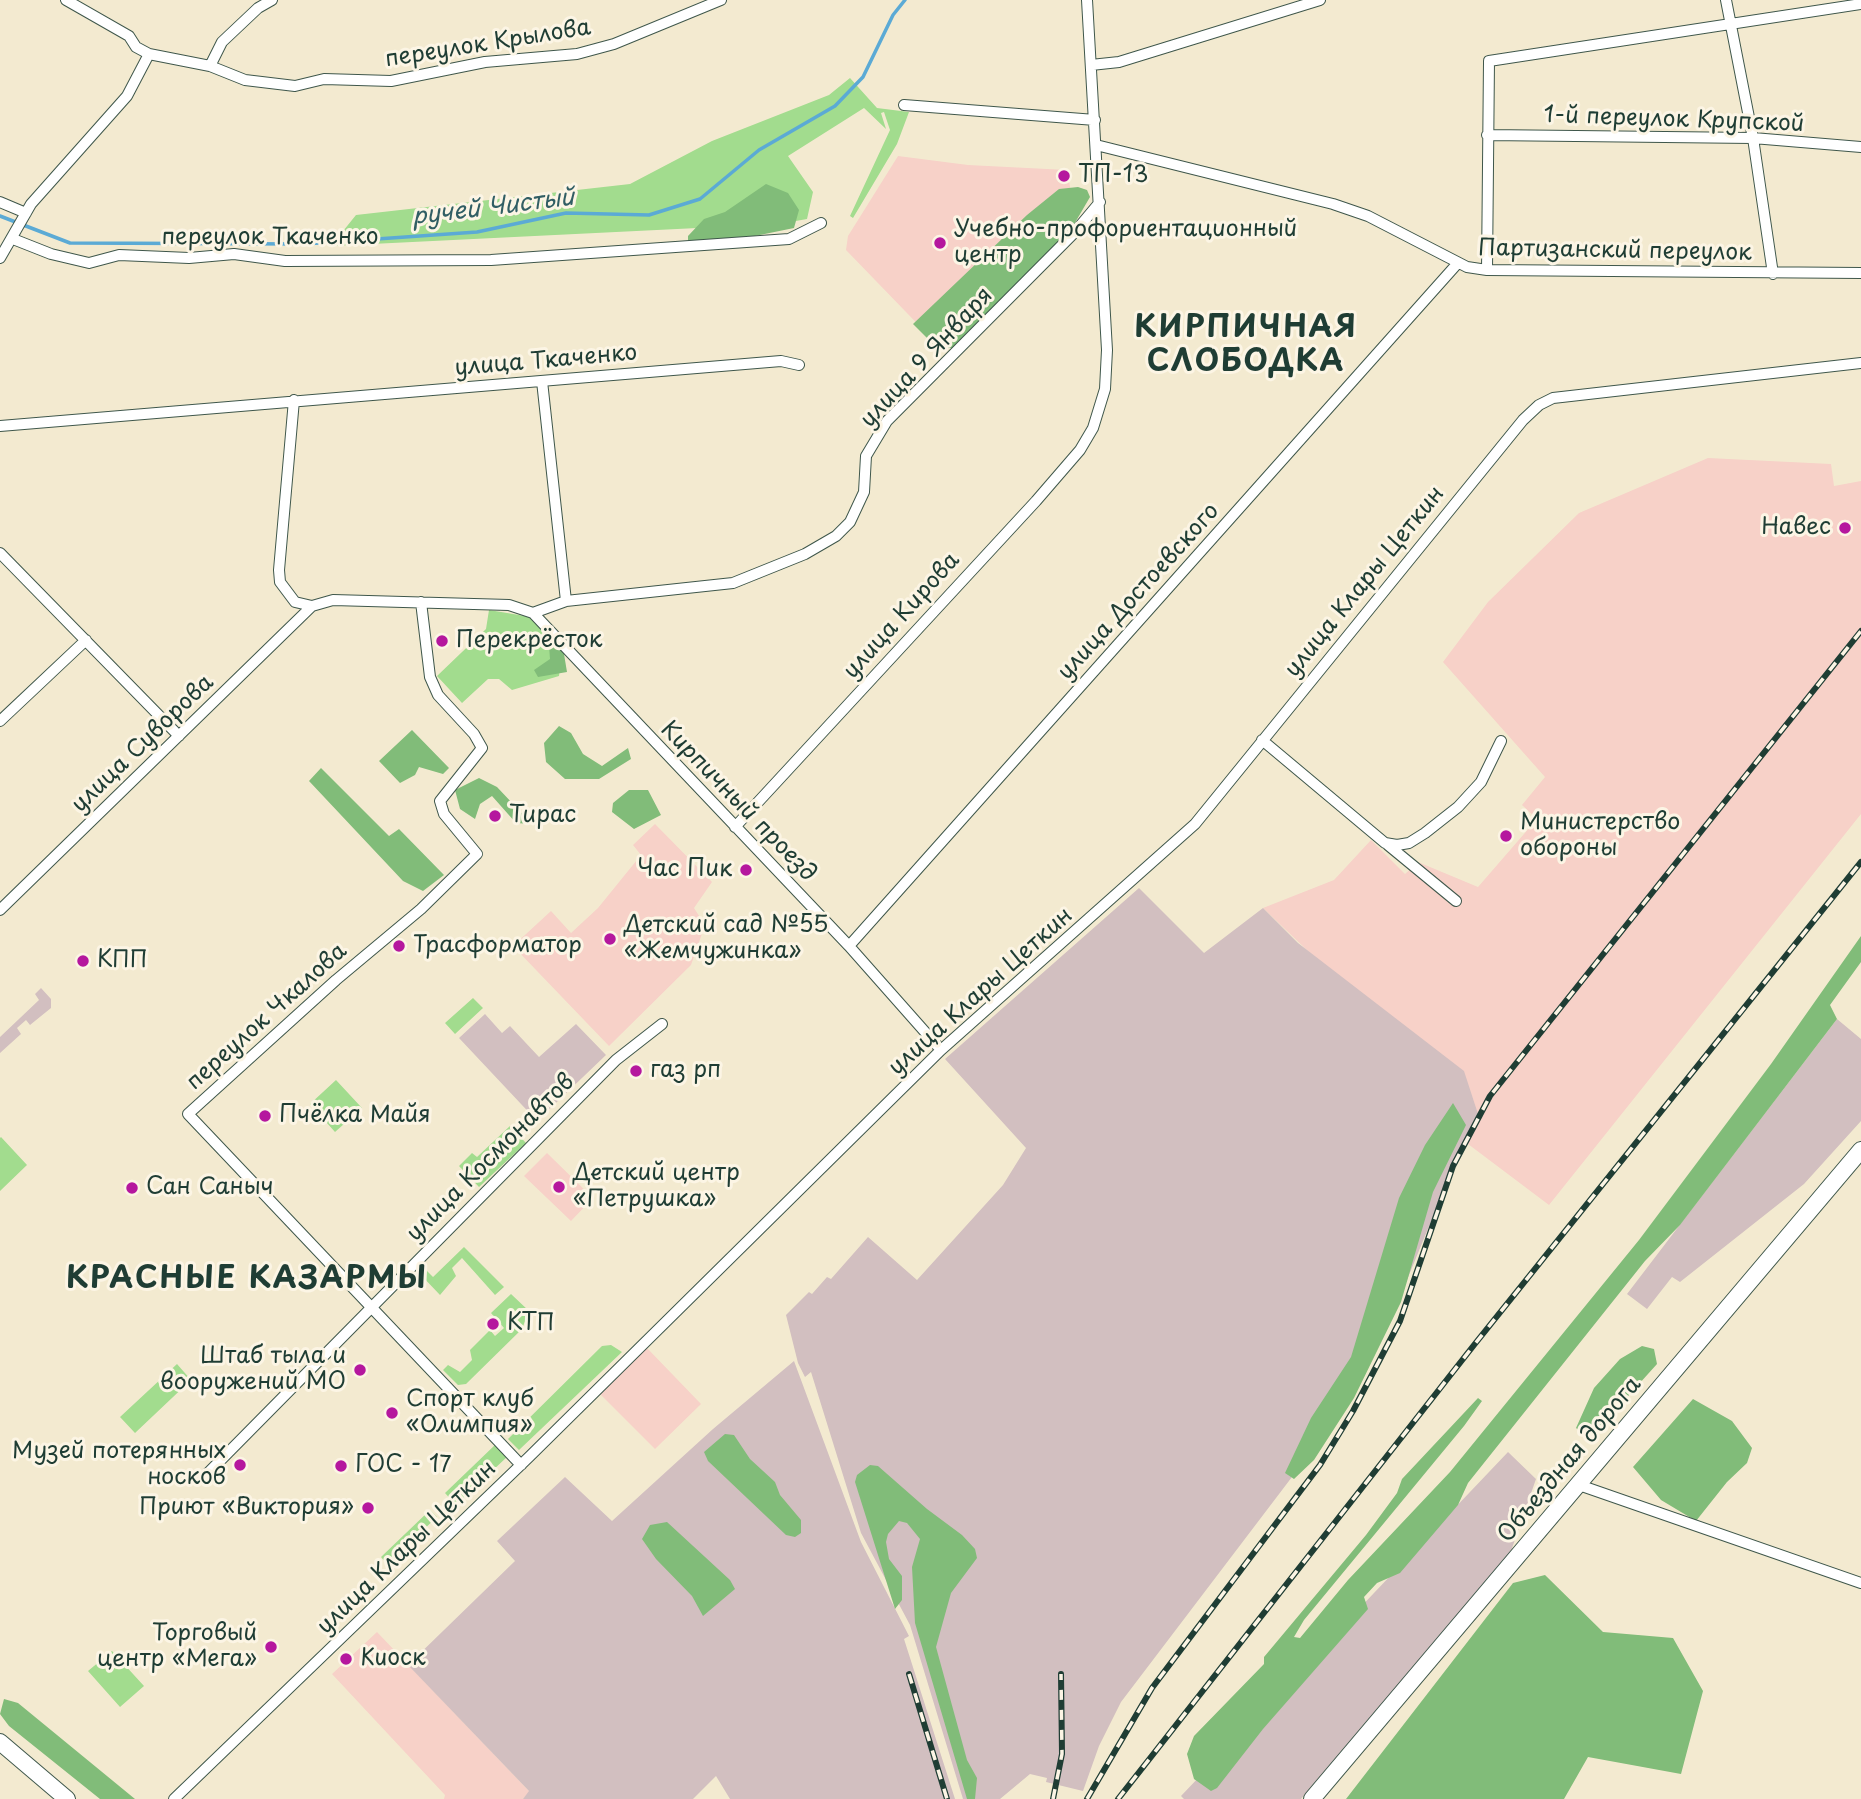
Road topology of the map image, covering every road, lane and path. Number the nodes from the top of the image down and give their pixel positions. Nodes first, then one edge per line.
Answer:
1 (66, 0) edge
2 (272, 0) edge
3 (721, 0) edge
4 (1087, 0) edge
5 (1320, 0) edge
6 (1726, 0) edge
7 (1861, 4) edge
8 (1730, 23) junction
9 (149, 54) junction
10 (1091, 65) junction
11 (210, 66) junction
12 (904, 104) dead end
13 (1095, 120) junction
14 (1487, 135) junction
15 (1754, 138) junction
16 (1096, 145) junction
17 (1861, 147) edge
18 (0, 202) edge
19 (1100, 202) junction
20 (24, 215) junction
21 (821, 223) dead end
22 (13, 236) junction
23 (0, 258) edge
24 (1457, 264) junction
25 (1487, 270) junction
26 (1861, 273) edge
27 (1773, 274) junction
28 (1861, 363) edge
29 (799, 365) dead end
30 (542, 381) junction
31 (295, 400) junction
32 (0, 426) edge
33 (0, 553) edge
34 (566, 601) junction
35 (421, 602) junction
36 (312, 606) junction
37 (533, 613) junction
38 (86, 640) junction
39 (0, 721) edge
40 (179, 736) junction
41 (1262, 740) junction
42 (1501, 741) dead end
43 (735, 827) junction
44 (1385, 843) junction
45 (1456, 901) dead end
46 (0, 909) edge
47 (849, 946) junction
48 (662, 1024) dead end
49 (941, 1050) junction
50 (1861, 1150) edge
51 (370, 1306) junction
52 (522, 1465) junction
53 (205, 1475) dead end
54 (1579, 1485) junction
55 (1861, 1583) edge
56 (0, 1742) edge
57 (67, 1799) edge
58 (174, 1799) edge
59 (1312, 1799) edge

1 - 9 street, переулок Крылова
2 - 11 street
3 - 11 street, переулок Крылова
4 - 10 street, улица Кирова
5 - 10 street
6 - 8 street
7 - 8 street
8 - 14 street
8 - 15 street
9 - 11 street, переулок Крылова
9 - 20 street
10 - 13 street, улица Кирова
12 - 13 street
13 - 16 street, улица Кирова
14 - 15 street, 1-й переулок Крупской
14 - 25 street
15 - 17 street, 1-й переулок Крупской
15 - 27 street
16 - 19 street, улица Кирова
16 - 24 street, Партизанский переулок
18 - 20 street
19 - 34 street, улица 9 Января
19 - 43 street, улица Кирова
20 - 22 street
21 - 22 street, переулок Ткаченко
22 - 23 street
24 - 25 street, Партизанский переулок
24 - 47 street, улица Достоевского
25 - 27 street, Партизанский переулок
26 - 27 street, Партизанский переулок
28 - 41 street, улица Клары Цеткин
29 - 30 street, улица Ткаченко
30 - 31 street, улица Ткаченко
30 - 34 street
31 - 32 street, улица Ткаченко
31 - 36 street
33 - 38 street
34 - 37 street, улица 9 Января
35 - 36 street
35 - 37 street
35 - 51 street, переулок Чкалова
36 - 40 street, улица Суворова
37 - 43 street, Кирпичный проезд
38 - 39 street
38 - 40 street
40 - 46 street, улица Суворова
41 - 44 street
41 - 49 street, улица Клары Цеткин
42 - 44 street
43 - 47 street, Кирпичный проезд
44 - 45 street
47 - 49 street, Кирпичный проезд
48 - 51 street, улица Космонавтов
49 - 52 street, улица Клары Цеткин
50 - 54 main road, Объездная дорога
51 - 52 street, переулок Чкалова
51 - 53 street, улица Космонавтов
52 - 58 street, улица Клары Цеткин
54 - 55 street
54 - 59 main road, Объездная дорога
56 - 57 main road

